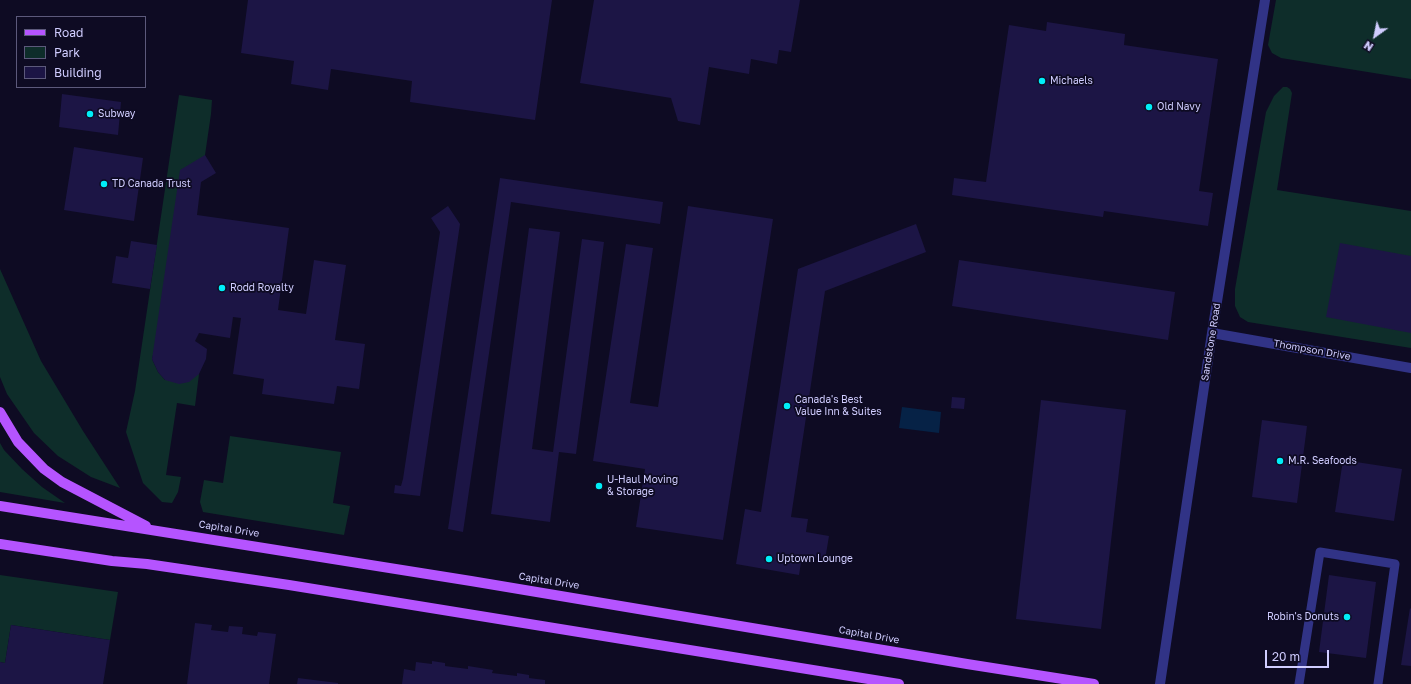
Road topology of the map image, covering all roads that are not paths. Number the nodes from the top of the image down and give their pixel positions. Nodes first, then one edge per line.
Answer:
1 (1265, 0) edge
2 (1212, 333) junction
3 (1411, 368) edge
4 (0, 412) edge
5 (0, 506) edge
6 (155, 530) junction
7 (0, 544) edge
8 (900, 684) edge
9 (1094, 684) edge
10 (1160, 684) edge
11 (1299, 684) edge
12 (1378, 684) edge

1 - 2 street, Sandstone Road
2 - 3 street, Thompson Drive
2 - 10 street, Sandstone Road
4 - 6 main road
5 - 6 main road, Capital Drive
6 - 9 main road, Capital Drive
7 - 8 main road
11 - 12 lane

